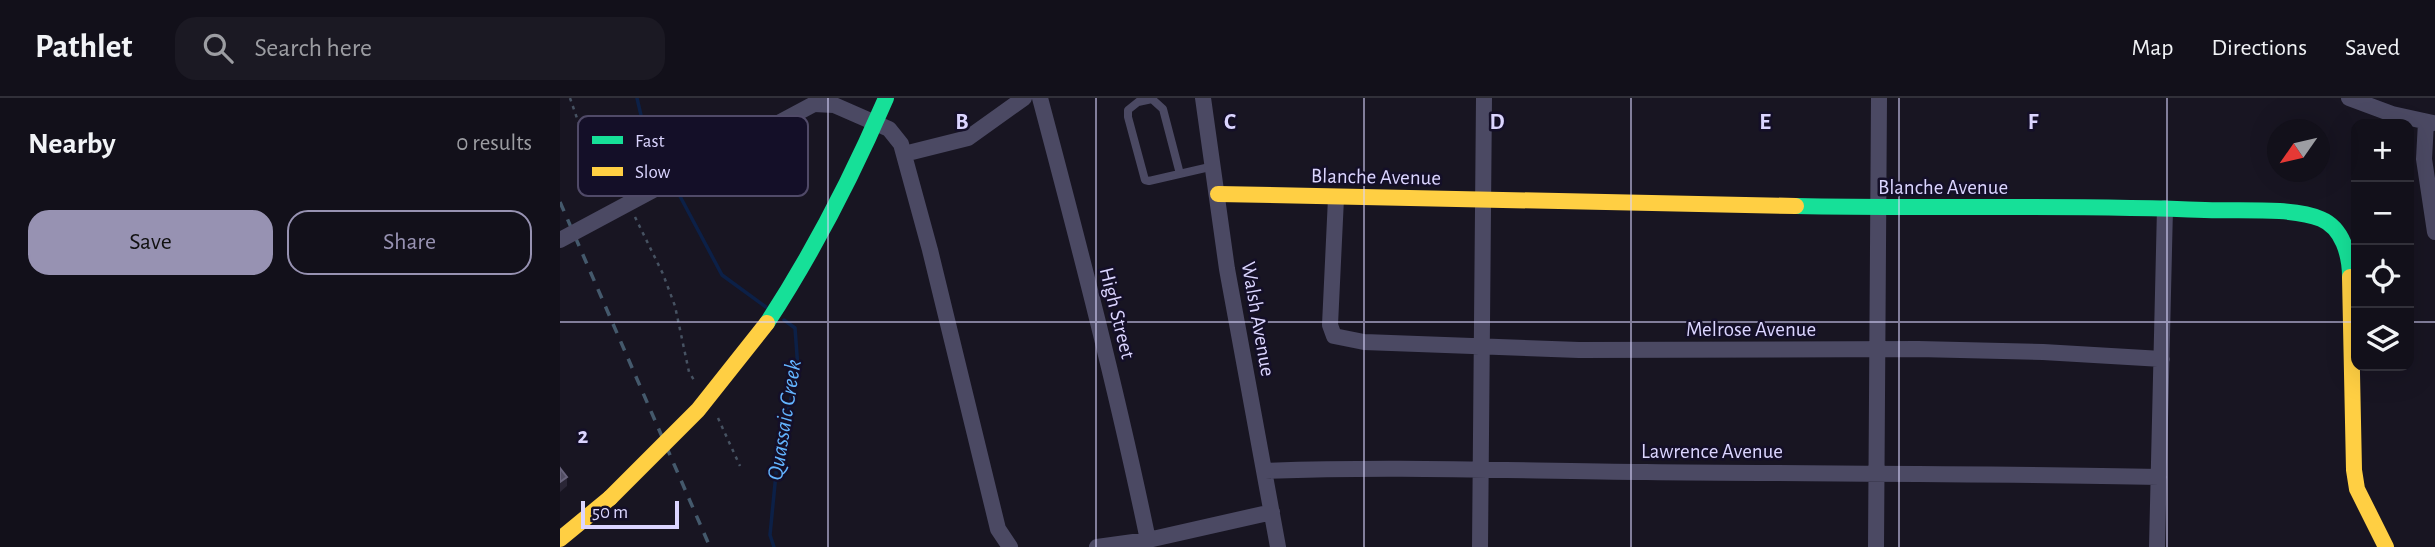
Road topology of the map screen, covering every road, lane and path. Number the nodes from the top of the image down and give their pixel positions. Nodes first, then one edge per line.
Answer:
1 (570, 98) edge
2 (887, 98) edge
3 (1024, 98) edge
4 (1040, 98) edge
5 (1203, 98) edge
6 (1484, 98) edge
7 (1879, 98) edge
8 (2349, 98) edge
9 (819, 101) edge
10 (2391, 106) edge
11 (791, 116) edge
12 (578, 121) edge
13 (876, 123) junction
14 (2430, 123) edge
15 (904, 154) junction
16 (1214, 166) junction
17 (1180, 174) junction
18 (1218, 194) junction
19 (642, 196) edge
20 (1336, 198) junction
21 (1483, 200) junction
22 (630, 208) dead end
23 (1878, 208) junction
24 (2165, 208) junction
25 (2435, 232) edge
26 (560, 240) edge
27 (1481, 347) junction
28 (1876, 350) junction
29 (2162, 359) junction
30 (695, 382) dead end
31 (714, 411) dead end
32 (740, 466) dead end
33 (1265, 471) junction
34 (1481, 471) junction
35 (1877, 474) junction
36 (2159, 477) junction
37 (1272, 512) junction
38 (560, 539) edge
39 (1147, 540) junction
40 (1010, 547) edge
41 (1097, 547) edge
42 (1278, 547) edge
43 (1480, 547) edge
44 (1876, 547) edge
45 (2157, 547) edge
46 (2386, 547) edge

1 - 12 path
2 - 13 main road
3 - 15 street
4 - 39 street, High Street
5 - 16 street, Walsh Avenue
6 - 21 street
7 - 23 street
8 - 10 street
9 - 11 street, bridge
9 - 13 street
10 - 14 street
13 - 15 street
13 - 38 main road, bridge
14 - 25 street
15 - 40 street
16 - 17 lane
16 - 18 street, Walsh Avenue
17 - 17 lane
18 - 20 main road, Blanche Avenue
18 - 33 street, Walsh Avenue
19 - 26 street, bridge
20 - 21 main road, Blanche Avenue
20 - 27 street, Melrose Avenue
21 - 23 main road, Blanche Avenue
21 - 27 street
22 - 30 path
23 - 24 main road, Blanche Avenue
23 - 28 street
24 - 29 street
24 - 46 main road, Blanche Avenue
27 - 28 street, Melrose Avenue
27 - 34 street
28 - 29 street, Melrose Avenue
28 - 35 street
29 - 36 street
31 - 32 path
33 - 34 street, Lawrence Avenue
33 - 37 street, Walsh Avenue
34 - 35 street, Lawrence Avenue
34 - 43 street
35 - 36 street, Lawrence Avenue
35 - 44 street
36 - 45 street
37 - 39 street
37 - 42 street, Walsh Avenue
39 - 41 street

